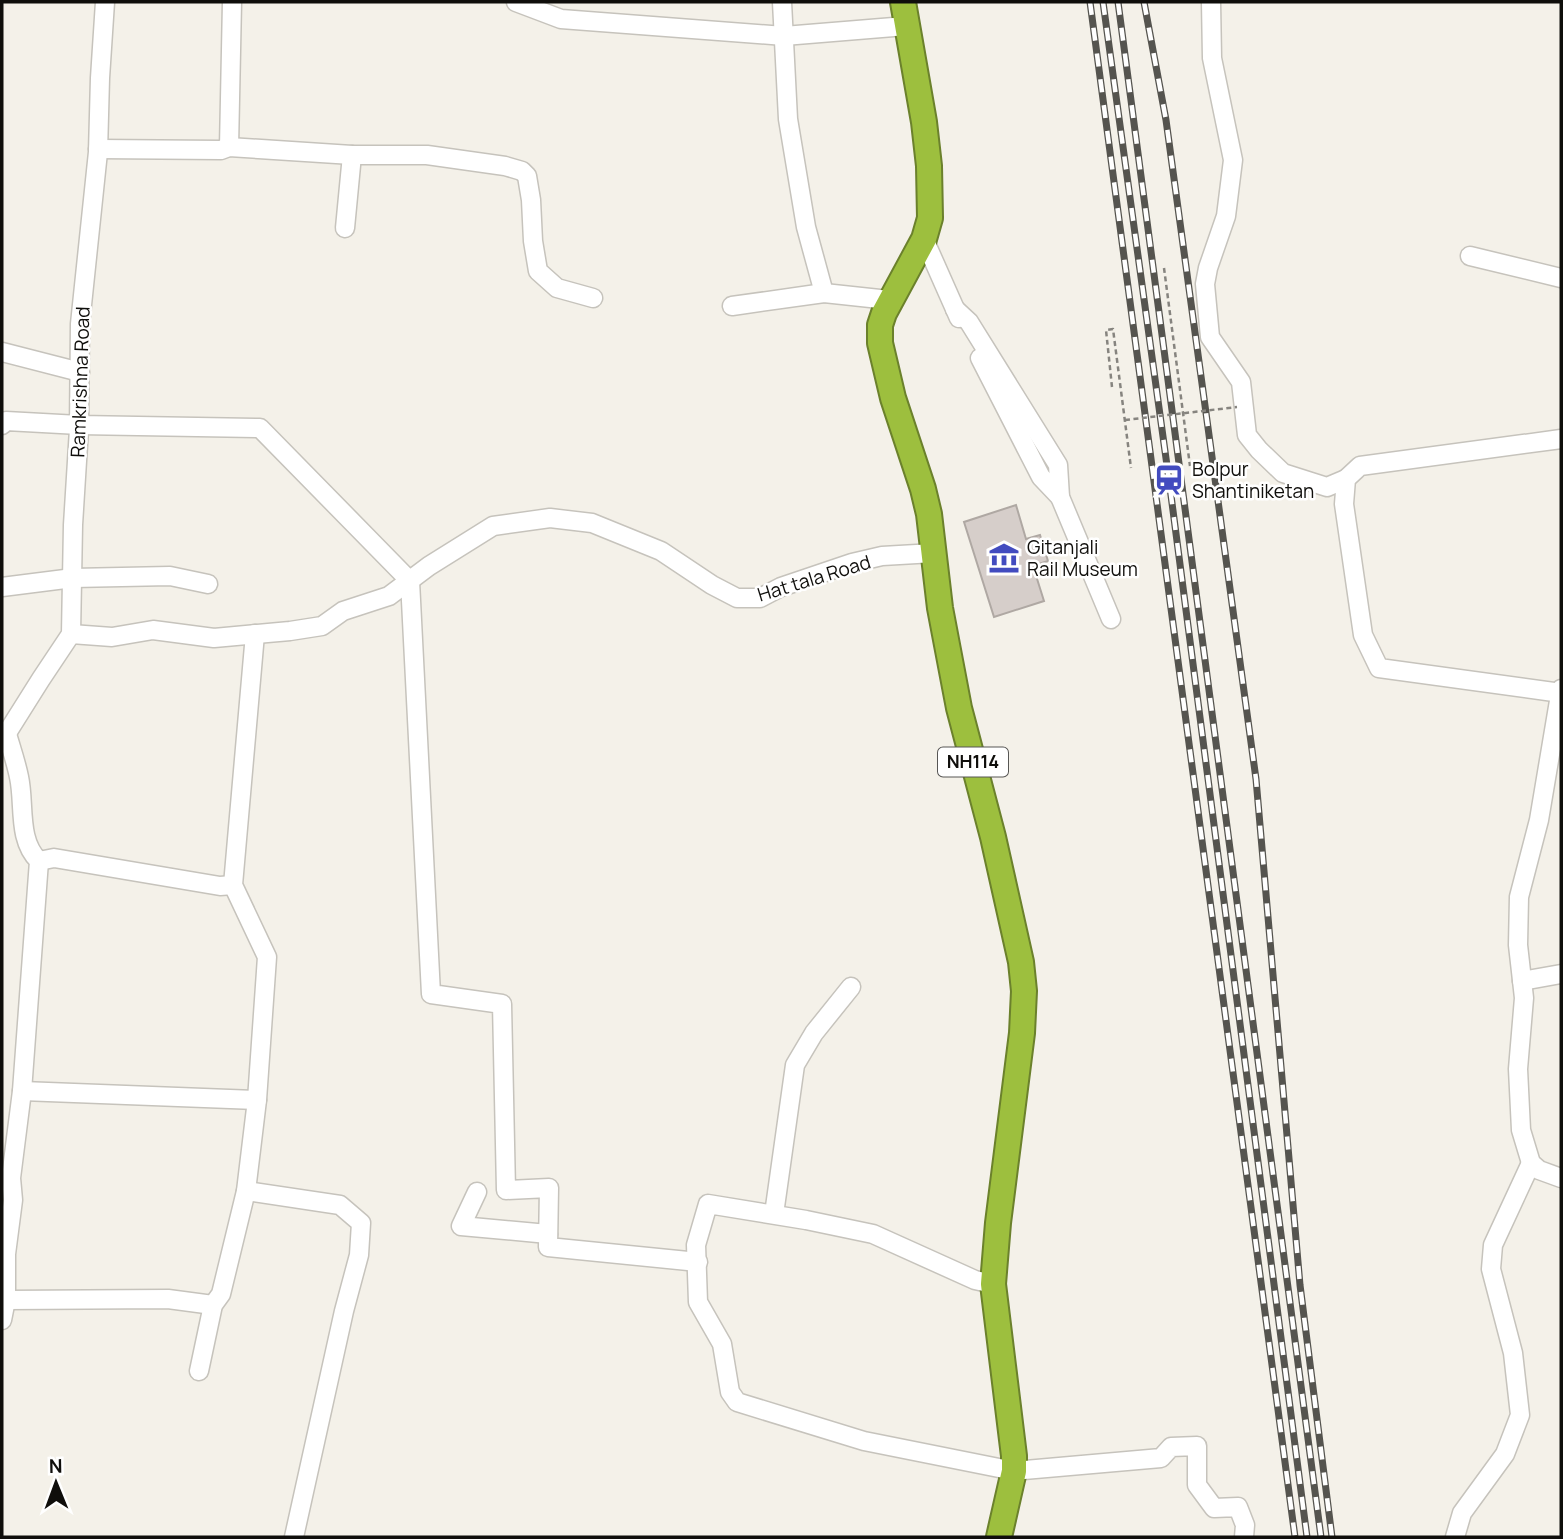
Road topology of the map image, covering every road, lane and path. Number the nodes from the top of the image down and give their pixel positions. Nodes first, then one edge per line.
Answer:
1 (105, 2) edge
2 (232, 2) edge
3 (516, 2) edge
4 (782, 2) edge
5 (1210, 2) edge
6 (905, 14) edge
7 (783, 36) junction
8 (229, 148) junction
9 (97, 149) junction
10 (352, 155) junction
11 (345, 229) dead end
12 (924, 239) junction
13 (1470, 256) dead end
14 (1164, 268) dead end
15 (1561, 278) edge
16 (824, 293) junction
17 (593, 298) dead end
18 (890, 300) junction
19 (732, 306) dead end
20 (2, 352) edge
21 (80, 372) junction
22 (1112, 387) dead end
23 (1237, 407) dead end
24 (1183, 413) junction
25 (1125, 420) junction
26 (2, 425) edge
27 (79, 425) junction
28 (1561, 439) edge
29 (1190, 466) dead end
30 (1131, 468) dead end
31 (1346, 479) junction
32 (934, 553) junction
33 (72, 578) junction
34 (410, 581) junction
35 (208, 584) dead end
36 (2, 587) edge
37 (1111, 619) dead end
38 (71, 634) junction
39 (255, 634) junction
40 (1561, 691) edge
41 (4, 738) edge
42 (39, 861) junction
43 (233, 885) junction
44 (1561, 974) edge
45 (1522, 981) junction
46 (852, 987) dead end
47 (22, 1091) junction
48 (257, 1100) junction
49 (1531, 1163) junction
50 (1561, 1178) edge
51 (246, 1191) junction
52 (477, 1192) dead end
53 (774, 1214) junction
54 (548, 1234) junction
55 (697, 1262) junction
56 (993, 1284) junction
57 (6, 1300) junction
58 (213, 1305) junction
59 (2, 1320) edge
60 (199, 1371) dead end
61 (1014, 1471) junction
62 (293, 1537) edge
63 (999, 1537) edge
64 (1244, 1537) edge
65 (1455, 1537) edge

1 - 9 street, Ramkrishna Road
2 - 8 street
3 - 7 street
4 - 7 street
5 - 31 street
6 - 7 street
6 - 12 highway, NH114
7 - 16 street
8 - 9 street
8 - 10 street
9 - 21 street, Ramkrishna Road
10 - 11 street
10 - 17 street
12 - 18 highway, NH114
12 - 37 street
13 - 15 street
14 - 24 path
16 - 18 street
16 - 19 street
18 - 32 highway, NH114
20 - 21 street
21 - 27 street, Ramkrishna Road
22 - 25 path
23 - 24 path, bridge
24 - 25 path, bridge
24 - 29 path
25 - 30 path
26 - 27 street
27 - 33 street, Ramkrishna Road
27 - 34 street
28 - 31 street
31 - 40 street
32 - 34 street, Hat tala Road
32 - 56 highway, NH114
33 - 35 street
33 - 36 street
33 - 38 street, Ramkrishna Road
34 - 39 street, Hat tala Road
34 - 54 street
38 - 39 street, Hat tala Road
38 - 41 street
39 - 43 street
40 - 45 street
41 - 42 street
42 - 43 street
42 - 47 street
43 - 48 street
44 - 45 street
45 - 49 street
46 - 53 street
47 - 48 street
47 - 57 street
48 - 51 street
49 - 50 street
49 - 65 street
51 - 58 street
51 - 62 street
52 - 54 street
53 - 55 street
53 - 56 street
54 - 55 street
55 - 61 street
56 - 61 highway, NH114
57 - 58 street
57 - 59 street
58 - 60 street
61 - 63 highway, NH114
61 - 64 street

